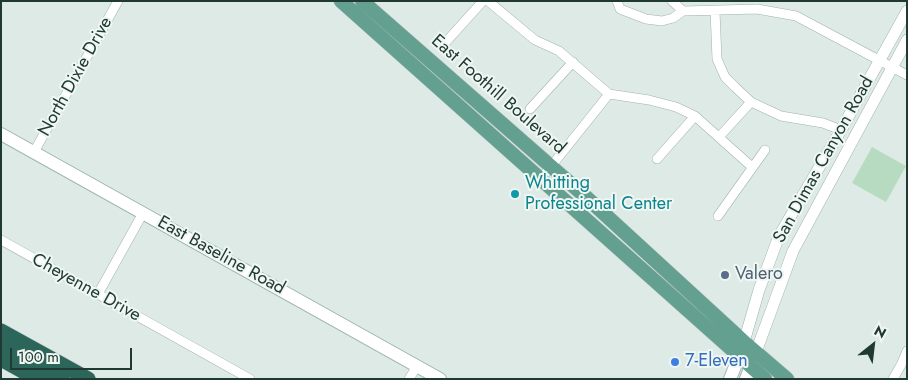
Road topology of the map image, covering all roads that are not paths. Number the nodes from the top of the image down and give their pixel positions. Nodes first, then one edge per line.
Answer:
1 (118, 1) edge
2 (341, 1) edge
3 (483, 1) edge
4 (488, 1) edge
5 (617, 1) edge
6 (672, 1) edge
7 (367, 7) edge
8 (683, 11) junction
9 (715, 11) junction
10 (907, 11) edge
11 (907, 40) edge
12 (445, 43) dead end
13 (880, 60) junction
14 (573, 62) junction
15 (892, 67) junction
16 (907, 75) edge
17 (609, 94) junction
18 (751, 102) junction
19 (530, 109) dead end
20 (695, 116) junction
21 (841, 130) junction
22 (1, 134) edge
23 (719, 137) junction
24 (765, 150) dead end
25 (34, 152) junction
26 (657, 160) dead end
27 (551, 166) junction
28 (752, 167) junction
29 (541, 179) junction
30 (143, 213) junction
31 (718, 216) dead end
32 (1, 240) edge
33 (98, 294) junction
34 (1, 331) edge
35 (744, 342) junction
36 (1, 345) edge
37 (907, 350) edge
38 (740, 356) junction
39 (1, 359) edge
40 (417, 366) junction
41 (751, 366) edge
42 (1, 369) edge
43 (19, 379) edge
44 (37, 379) edge
45 (62, 379) edge
46 (88, 379) edge
47 (250, 379) edge
48 (409, 379) edge
49 (440, 379) edge
50 (730, 379) edge
51 (765, 379) edge
52 (787, 379) edge
53 (893, 379) edge

1 - 25 street, North Dixie Drive
2 - 7 main road, East Foothill Boulevard
3 - 12 street
4 - 14 street
5 - 8 street
6 - 8 street
7 - 27 main road, East Foothill Boulevard
7 - 29 main road, East Foothill Boulevard
8 - 9 street
9 - 13 street
9 - 18 street
10 - 13 street, San Dimas Canyon Road
11 - 15 street, San Dimas Canyon Road
13 - 15 street
13 - 21 street, San Dimas Canyon Road
14 - 17 street
14 - 19 street
15 - 16 street
15 - 41 street, San Dimas Canyon Road
17 - 20 street
17 - 27 street
18 - 21 street
18 - 23 street
20 - 23 street
20 - 26 street
21 - 35 street, San Dimas Canyon Road
22 - 25 main road, East Baseline Road
23 - 28 street
24 - 28 street
25 - 30 main road, East Baseline Road
27 - 29 street
27 - 35 main road, East Foothill Boulevard
28 - 31 street
29 - 38 main road, East Foothill Boulevard
30 - 33 street
30 - 40 main road, East Baseline Road
32 - 33 street, Cheyenne Drive
33 - 47 street, Cheyenne Drive
34 - 46 highway
35 - 38 main road
35 - 41 main road, East Foothill Boulevard
36 - 45 highway
37 - 53 street
38 - 41 main road, East Foothill Boulevard
38 - 50 main road
39 - 44 highway
40 - 48 street
40 - 49 main road, East Baseline Road
41 - 51 main road, East Foothill Boulevard
41 - 52 main road, East Foothill Boulevard
42 - 43 highway

